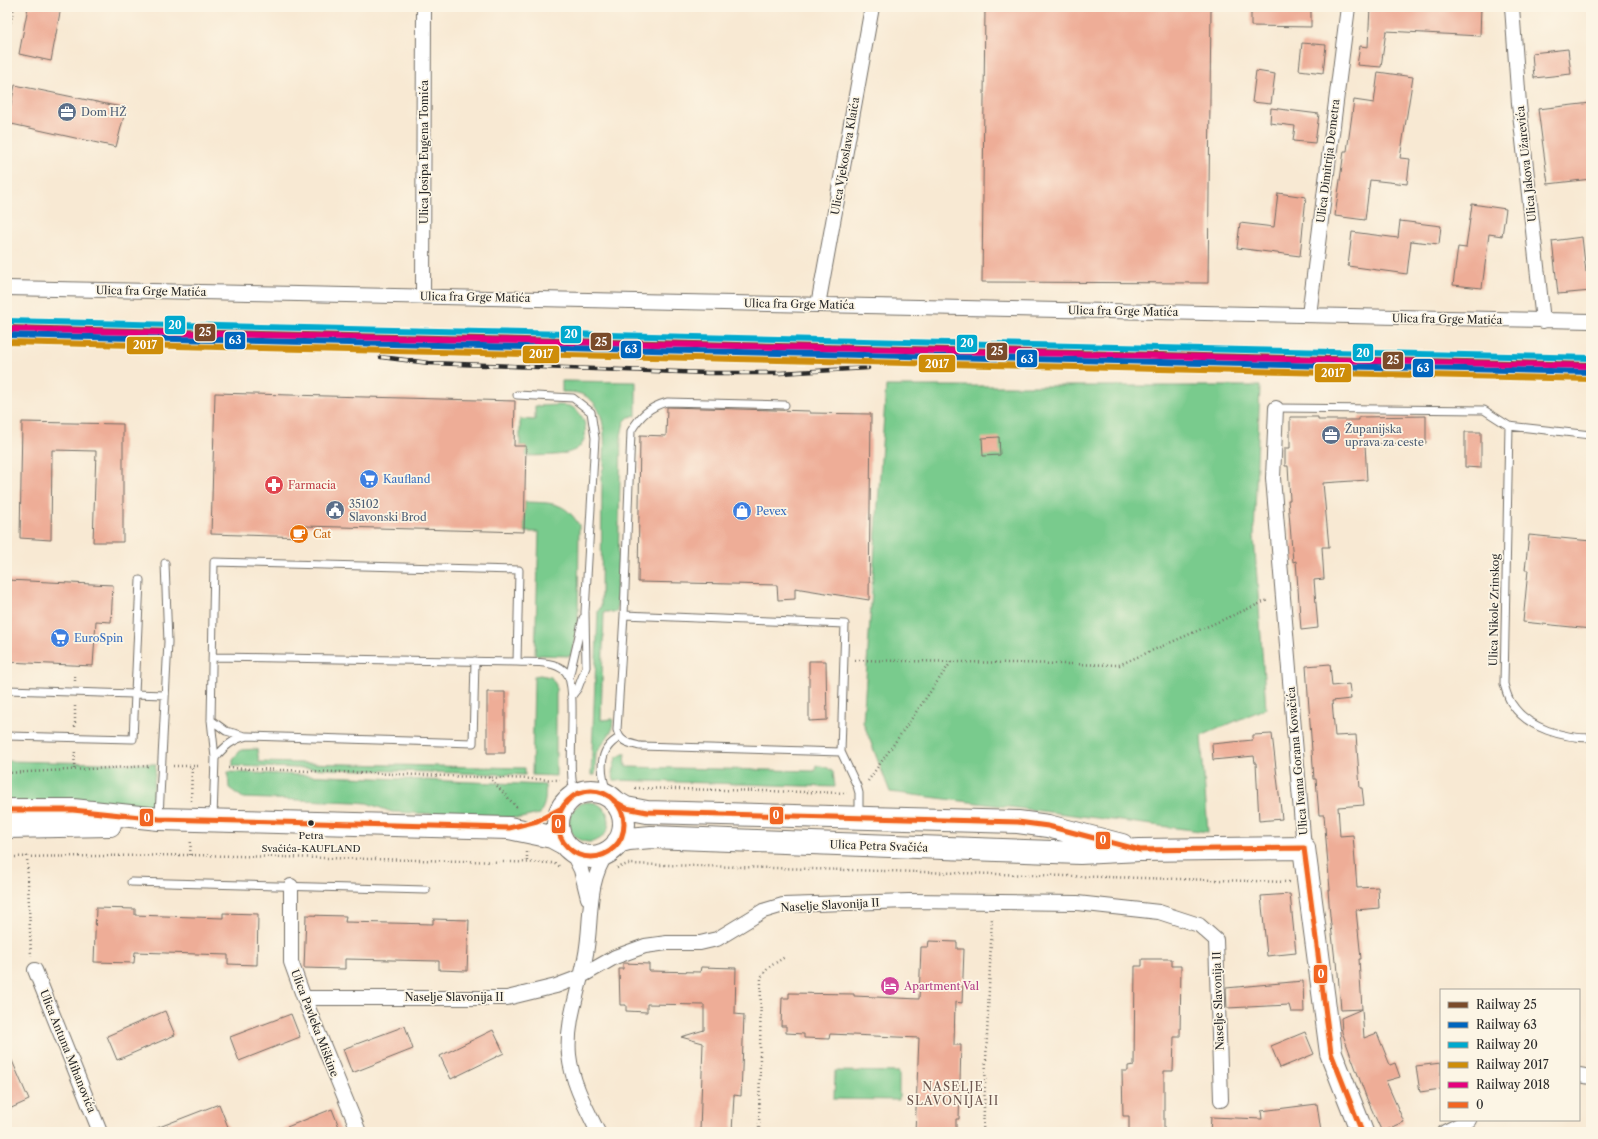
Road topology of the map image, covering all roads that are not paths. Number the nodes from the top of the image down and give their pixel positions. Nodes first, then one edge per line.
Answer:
1 (424, 7) edge
2 (872, 7) edge
3 (1348, 7) edge
4 (1512, 7) edge
5 (7, 288) edge
6 (423, 296) junction
7 (818, 305) junction
8 (1309, 315) junction
9 (1543, 321) junction
10 (1591, 321) edge
11 (517, 395) dead end
12 (786, 405) dead end
13 (1276, 408) joint
14 (1509, 426) junction
15 (1591, 435) edge
16 (165, 562) dead end
17 (140, 580) dead end
18 (585, 612) junction
19 (624, 615) junction
20 (214, 657) junction
21 (475, 661) junction
22 (517, 662) junction
23 (569, 678) junction
24 (7, 690) edge
25 (134, 694) junction
26 (165, 695) junction
27 (571, 697) junction
28 (211, 720) junction
29 (7, 736) edge
30 (247, 736) junction
31 (619, 738) junction
32 (1591, 738) edge
33 (841, 752) junction
34 (215, 758) junction
35 (570, 794) junction
36 (611, 798) junction
37 (7, 810) edge
38 (858, 817) junction
39 (158, 819) junction
40 (516, 820) junction
41 (213, 821) junction
42 (7, 827) edge
43 (1304, 848) junction
44 (1140, 850) junction
45 (567, 854) junction
46 (614, 854) junction
47 (131, 882) dead end
48 (291, 886) junction
49 (426, 890) dead end
50 (590, 910) junction
51 (35, 970) road end
52 (580, 977) junction
53 (304, 998) junction
54 (1580, 1075) edge
55 (1591, 1077) edge
56 (1222, 1100) dead end
57 (1467, 1121) edge
58 (100, 1132) edge
59 (359, 1132) edge
60 (598, 1132) edge
61 (1362, 1132) edge
62 (1445, 1132) edge

1 - 6 street, Ulica Josipa Eugena Tomića
2 - 7 street, Ulica Vjekoslava Klaića
3 - 8 street, Ulica Dimitrija Demetra
4 - 9 street, Ulica Jakova Užarevića
5 - 6 street, Ulica fra Grge Matića
6 - 7 street, Ulica fra Grge Matića
7 - 8 street, Ulica fra Grge Matića
8 - 9 street, Ulica fra Grge Matića
9 - 10 street, Ulica fra Grge Matića
11 - 18 lane
12 - 19 lane
13 - 14 lane
13 - 43 street, Ulica Ivana Gorana Kovačića
14 - 15 lane
14 - 32 lane, Ulica Nikole Zrinskog
16 - 26 lane
17 - 25 lane
18 - 23 lane
18 - 27 lane
19 - 31 lane
19 - 33 lane
20 - 21 lane
20 - 22 lane
20 - 28 lane
21 - 22 lane
21 - 30 lane
22 - 23 lane
23 - 27 lane
24 - 25 lane
25 - 26 lane
25 - 29 lane
26 - 39 lane
27 - 35 lane
28 - 30 lane
28 - 34 lane
30 - 34 lane
31 - 33 lane
31 - 36 lane
33 - 38 lane
34 - 41 lane
35 - 36 main road
35 - 40 main road
35 - 45 main road
36 - 38 main road, Ulica Petra Svačića
36 - 46 main road
37 - 39 main road
38 - 44 main road, Ulica Petra Svačića
39 - 41 main road
39 - 42 main road
40 - 41 main road
40 - 45 main road
43 - 44 main road, Ulica Petra Svačića
43 - 61 main road, Ulica Ivana Gorana Kovačića
44 - 46 main road, Ulica Petra Svačića
45 - 46 main road
45 - 50 street
46 - 50 street
47 - 48 lane
48 - 49 lane
48 - 53 street, Ulica Pavleka Miškine
50 - 52 street
51 - 58 street, Ulica Antuna Mihanovića
52 - 53 street, Naselje Slavonija II
52 - 56 street, Naselje Slavonija II
52 - 60 street
53 - 59 street, Ulica Pavleka Miškine
54 - 55 street
57 - 62 street

